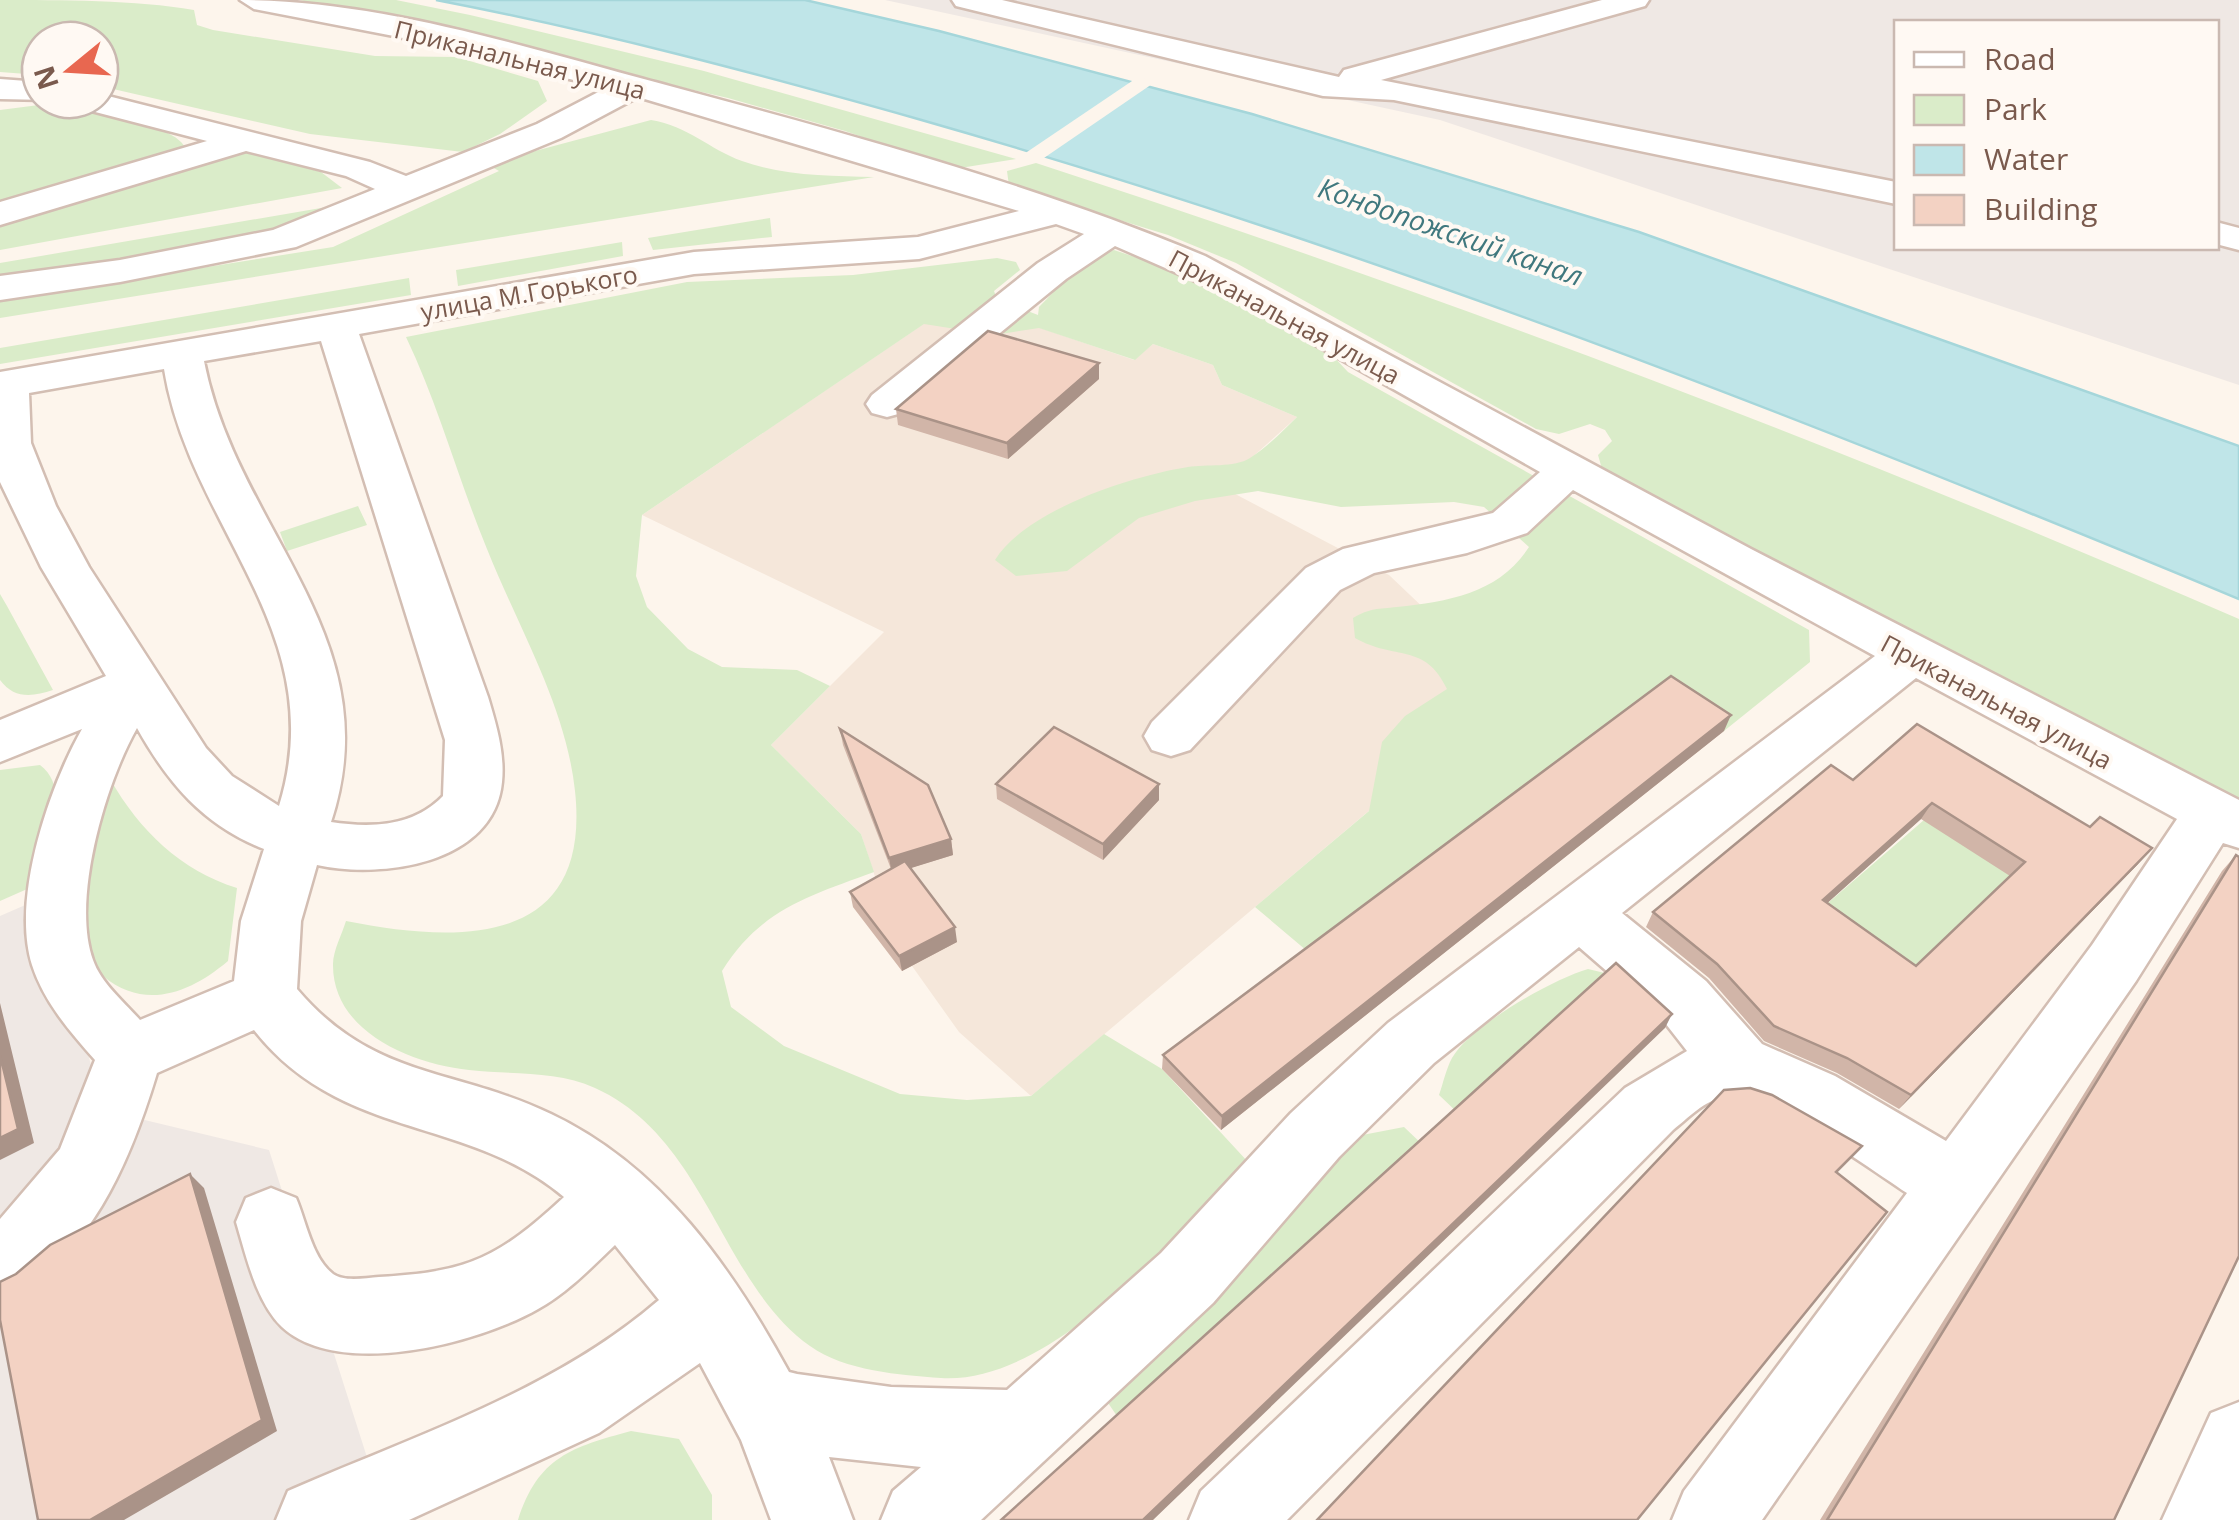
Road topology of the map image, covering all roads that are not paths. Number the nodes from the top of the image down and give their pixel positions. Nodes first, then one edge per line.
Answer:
1 (254, 0) edge
2 (966, 0) edge
3 (1635, 0) edge
4 (635, 86) junction
5 (1323, 86) junction
6 (120, 108) edge
7 (245, 140) junction
8 (409, 190) junction
9 (1894, 193) edge
10 (1058, 212) junction
11 (0, 214) edge
12 (1114, 231) junction
13 (0, 257) edge
14 (0, 288) edge
15 (337, 328) junction
16 (182, 354) junction
17 (4, 384) edge
18 (886, 404) dead end
19 (1570, 470) junction
20 (1911, 655) junction
21 (137, 684) junction
22 (9, 723) edge
23 (1171, 736) dead end
24 (2225, 819) edge
25 (299, 836) junction
26 (1580, 912) junction
27 (265, 997) junction
28 (130, 1054) junction
29 (1740, 1066) junction
30 (1952, 1184) junction
31 (615, 1196) junction
32 (271, 1222) dead end
33 (0, 1265) edge
34 (708, 1306) junction
35 (766, 1406) junction
36 (1018, 1429) junction
37 (2239, 1441) edge
38 (317, 1520) edge
39 (812, 1520) edge
40 (922, 1520) edge
41 (1230, 1520) edge
42 (1713, 1520) edge
43 (2203, 1520) edge

1 - 4 street, Приканальная улица
2 - 5 street
3 - 5 street
4 - 8 street
4 - 10 street, Приканальная улица
5 - 9 street
6 - 7 street
7 - 8 street
7 - 11 street
8 - 13 street
8 - 14 street
10 - 12 street, Приканальная улица
10 - 15 street, улица М.Горького
12 - 18 street
12 - 19 street, Приканальная улица
15 - 16 street, улица М.Горького
15 - 25 street
16 - 17 street, улица М.Горького
16 - 25 street
17 - 21 street
19 - 20 street, Приканальная улица
19 - 23 street
20 - 24 street, Приканальная улица
20 - 26 street
21 - 22 street
21 - 25 street
21 - 28 street
24 - 30 street
25 - 27 street
26 - 29 street
26 - 36 street
27 - 28 street
27 - 31 street
28 - 33 street
29 - 30 street
29 - 41 street
30 - 42 street
31 - 32 street
31 - 34 street
34 - 35 street
34 - 38 street
35 - 36 street
35 - 39 street
36 - 40 street
37 - 43 street

